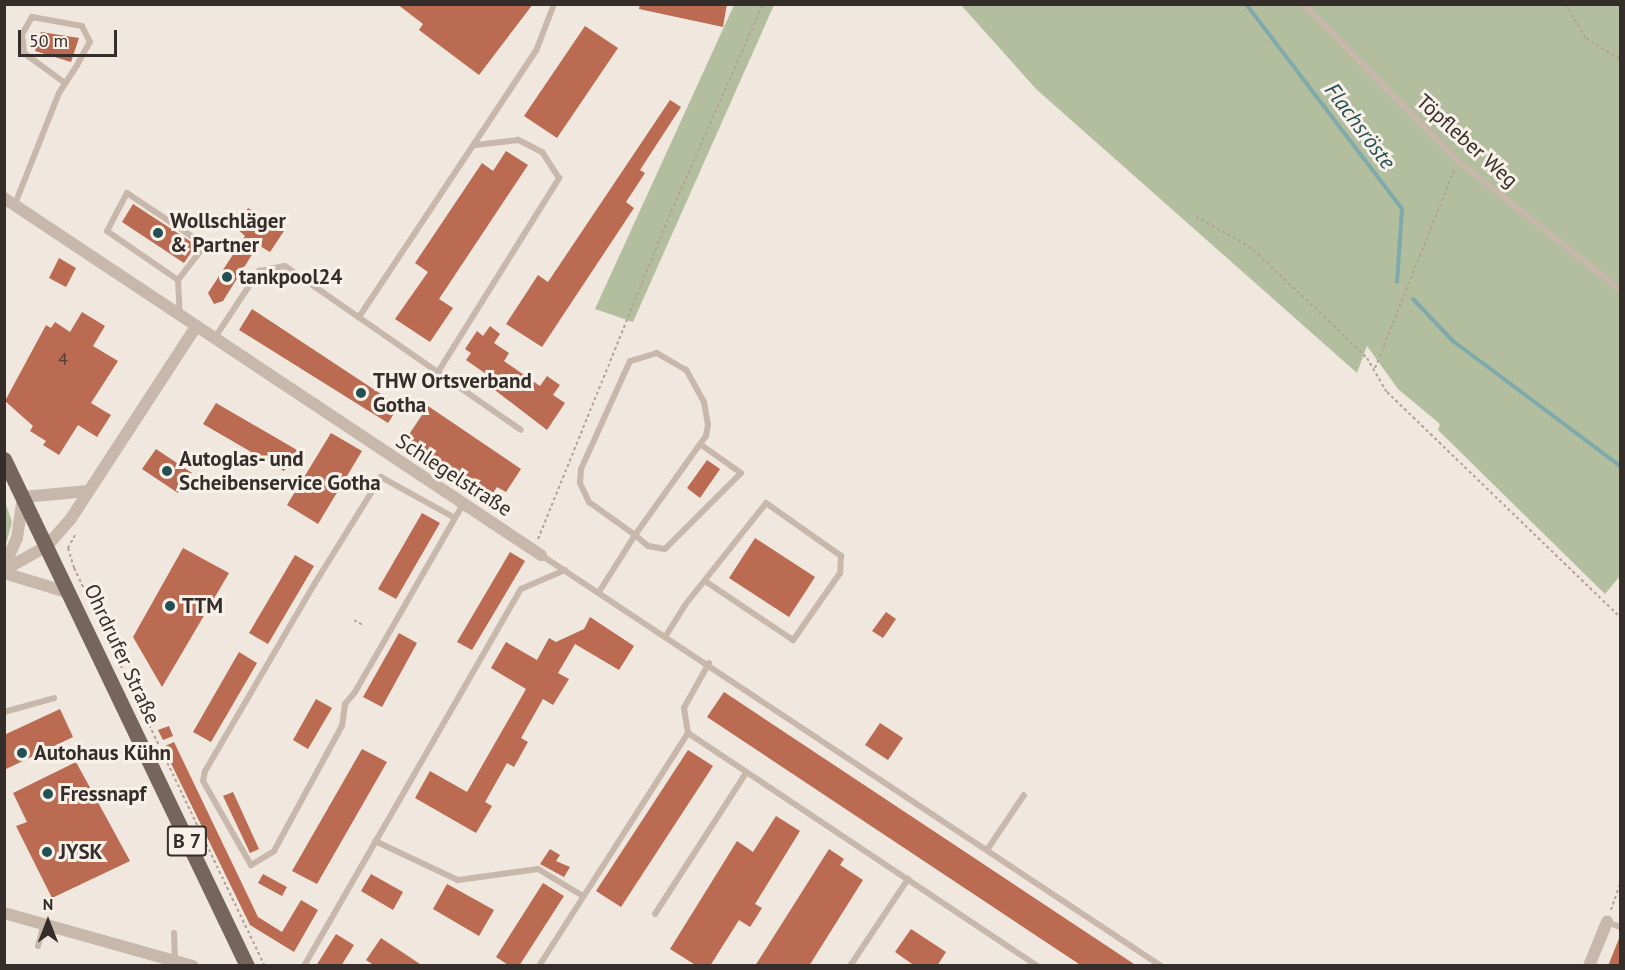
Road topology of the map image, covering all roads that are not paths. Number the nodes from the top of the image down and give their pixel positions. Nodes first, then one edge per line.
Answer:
1 (554, 4) edge
2 (1303, 4) edge
3 (65, 84) junction
4 (475, 145) junction
5 (10, 202) edge
6 (178, 280) junction
7 (1620, 290) edge
8 (180, 317) junction
9 (358, 317) junction
10 (196, 327) junction
11 (213, 339) junction
12 (438, 372) junction
13 (522, 430) dead end
14 (700, 444) junction
15 (4, 459) edge
16 (89, 491) junction
17 (23, 497) junction
18 (463, 504) junction
19 (455, 518) junction
20 (635, 535) junction
21 (46, 546) junction
22 (536, 552) joint
23 (4, 570) edge
24 (565, 570) junction
25 (705, 581) junction
26 (599, 592) junction
27 (70, 593) junction
28 (667, 634) junction
29 (709, 663) junction
30 (54, 698) dead end
31 (4, 712) edge
32 (688, 733) junction
33 (746, 773) junction
34 (1024, 795) dead end
35 (375, 840) junction
36 (987, 850) junction
37 (908, 879) junction
38 (583, 896) junction
39 (4, 913) edge
40 (656, 914) dead end
41 (1607, 922) joint
42 (44, 923) junction
43 (1620, 927) edge
44 (174, 933) dead end
45 (38, 946) dead end
46 (155, 961) edge
47 (175, 961) junction
48 (1589, 965) edge
49 (193, 966) edge
50 (247, 966) edge
51 (304, 966) edge
52 (539, 966) edge
53 (850, 966) edge
54 (1038, 966) edge
55 (1161, 966) edge

1 - 4 lane
2 - 7 lane, Töpfleber Weg
3 - 3 lane
3 - 5 lane
4 - 9 lane
4 - 12 lane
5 - 8 street, Schlegelstraße
6 - 6 lane
6 - 8 lane
8 - 10 street, Schlegelstraße
9 - 11 lane
9 - 12 lane
10 - 11 street, Schlegelstraße
10 - 16 street
11 - 18 street, Schlegelstraße
12 - 13 lane
14 - 20 lane
14 - 20 lane
14 - 20 lane
15 - 17 main road, Ohrdrufer Straße / B 7
16 - 17 street
16 - 21 street
17 - 21 main road, Ohrdrufer Straße / B 7
17 - 23 street
18 - 19 lane
18 - 22 street, Schlegelstraße
19 - 19 lane
20 - 26 lane
21 - 23 street
21 - 27 main road, Ohrdrufer Straße / B 7
22 - 24 lane
23 - 27 street
24 - 26 lane
24 - 35 lane
25 - 25 lane
25 - 28 lane
26 - 28 lane
27 - 50 main road, Ohrdrufer Straße / B 7
28 - 29 lane
29 - 32 lane
29 - 36 lane
30 - 31 lane
32 - 33 lane
32 - 38 lane
33 - 37 lane
33 - 40 lane
34 - 36 lane
35 - 38 lane
35 - 51 lane
36 - 55 lane
37 - 53 lane
37 - 54 lane
38 - 52 lane
39 - 42 street
41 - 43 lane
41 - 48 street
42 - 45 lane
42 - 46 street
44 - 47 lane
46 - 47 street
47 - 49 street

